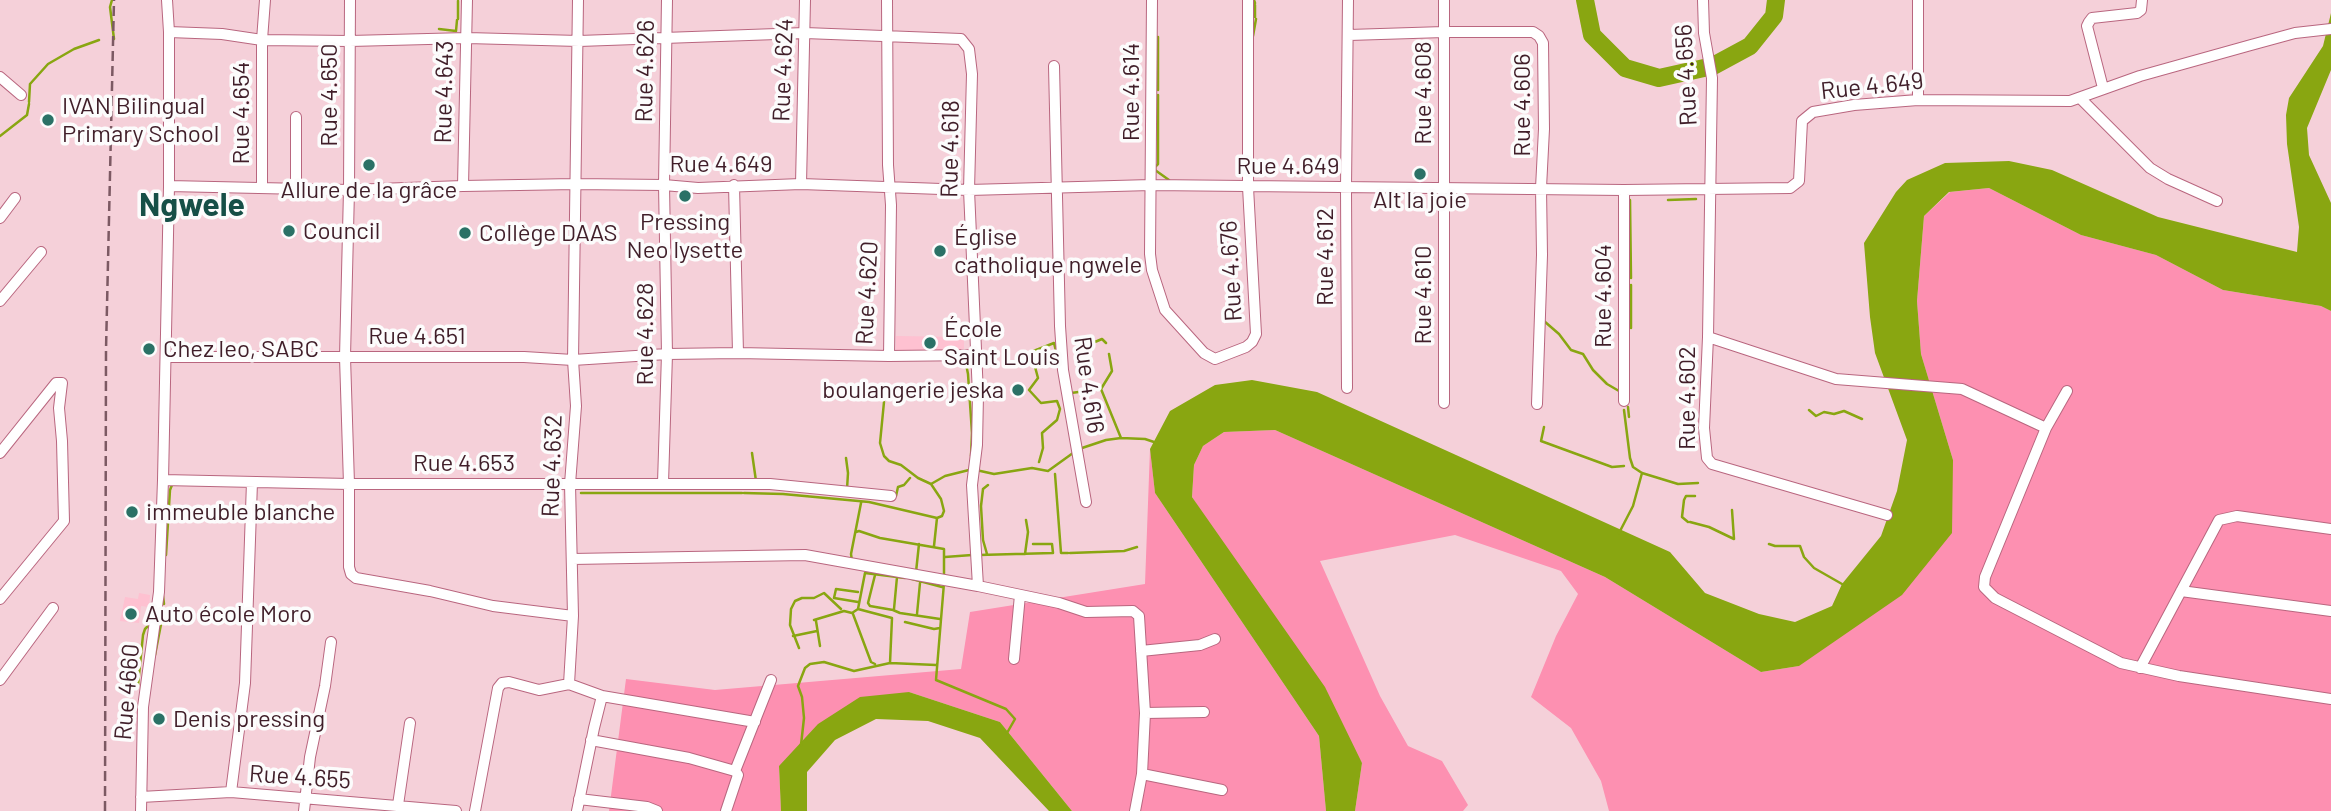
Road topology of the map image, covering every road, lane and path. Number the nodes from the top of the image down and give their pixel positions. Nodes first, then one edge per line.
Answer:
1 (167, 0) edge
2 (265, 0) edge
3 (350, 0) edge
4 (467, 0) edge
5 (578, 0) edge
6 (667, 0) edge
7 (806, 0) edge
8 (887, 0) edge
9 (1152, 0) edge
10 (1248, 0) edge
11 (1348, 0) edge
12 (1444, 0) edge
13 (1703, 0) edge
14 (1918, 0) edge
15 (2142, 0) edge
16 (2331, 29) edge
17 (169, 32) junction
18 (1444, 32) junction
19 (805, 33) junction
20 (1349, 35) junction
21 (886, 36) junction
22 (666, 37) junction
23 (467, 38) junction
24 (262, 40) junction
25 (350, 41) junction
26 (579, 41) junction
27 (1054, 66) dead end
28 (0, 77) edge
29 (2103, 88) junction
30 (21, 95) dead end
31 (2080, 98) junction
32 (1918, 100) junction
33 (296, 117) dead end
34 (575, 184) junction
35 (801, 184) junction
36 (664, 185) junction
37 (734, 185) junction
38 (1152, 185) junction
39 (169, 186) junction
40 (463, 186) junction
41 (262, 187) junction
42 (1248, 187) junction
43 (1444, 187) junction
44 (296, 188) junction
45 (890, 188) junction
46 (1346, 188) junction
47 (1541, 188) junction
48 (1056, 189) junction
49 (349, 190) junction
50 (970, 190) junction
51 (1624, 190) junction
52 (1710, 190) junction
53 (15, 198) dead end
54 (2217, 201) dead end
55 (0, 218) edge
56 (41, 252) dead end
57 (0, 301) edge
58 (1708, 337) junction
59 (667, 354) junction
60 (738, 354) junction
61 (976, 355) junction
62 (889, 356) junction
63 (166, 357) junction
64 (345, 357) junction
65 (573, 360) junction
66 (1347, 388) dead end
67 (2067, 391) dead end
68 (1624, 401) dead end
69 (1444, 403) dead end
70 (1537, 404) dead end
71 (2046, 428) junction
72 (0, 453) edge
73 (163, 480) junction
74 (252, 482) junction
75 (663, 483) junction
76 (349, 484) junction
77 (570, 484) junction
78 (891, 496) dead end
79 (1086, 502) dead end
80 (1887, 515) dead end
81 (2331, 529) edge
82 (572, 559) junction
83 (978, 586) junction
84 (2181, 591) junction
85 (1020, 595) junction
86 (0, 598) edge
87 (53, 608) dead end
88 (2331, 611) edge
89 (573, 616) junction
90 (1214, 639) dead end
91 (331, 642) dead end
92 (1141, 651) junction
93 (1014, 659) dead end
94 (2140, 667) junction
95 (1, 678) edge
96 (771, 680) dead end
97 (569, 684) junction
98 (602, 696) junction
99 (2331, 699) edge
100 (1204, 712) dead end
101 (1145, 713) junction
102 (755, 722) junction
103 (410, 723) dead end
104 (591, 740) junction
105 (734, 771) junction
106 (1142, 774) junction
107 (1223, 790) dead end
108 (231, 792) junction
109 (141, 797) junction
110 (306, 799) junction
111 (579, 799) junction
112 (398, 805) junction
113 (141, 811) edge
114 (304, 811) edge
115 (456, 811) edge
116 (475, 811) edge
117 (577, 811) edge
118 (657, 811) edge
119 (726, 811) edge
120 (1135, 811) edge

1 - 17 street, Rue 4660
2 - 24 street, Rue 4.654
3 - 25 street, Rue 4.650
4 - 23 street, Rue 4.643
5 - 26 street, Rue 4.632
6 - 22 street, Rue 4.626
7 - 19 street, Rue 4.624
8 - 21 street, Rue 4.620
9 - 38 street, Rue 4.614
10 - 42 street, Rue 4.676
11 - 20 street, Rue 4.612
12 - 18 street, Rue 4.608
13 - 52 street, Rue 4.656
14 - 32 street
15 - 29 street
16 - 29 street, Rue 4.649
17 - 24 street, Rue 4.618
17 - 39 street, Rue 4660
18 - 20 street
18 - 43 street, Rue 4.608
18 - 47 street, Rue 4.606
19 - 21 street, Rue 4.618
19 - 22 street, Rue 4.618
19 - 35 street, Rue 4.624
20 - 46 street, Rue 4.612
21 - 45 street, Rue 4.620
21 - 50 street, Rue 4.618
22 - 26 street, Rue 4.618
22 - 36 street, Rue 4.626
23 - 25 street, Rue 4.618
23 - 26 street, Rue 4.618
23 - 40 street, Rue 4.643
24 - 25 street, Rue 4.618
24 - 41 street, Rue 4.654
25 - 49 street, Rue 4.650
26 - 34 street, Rue 4.632
27 - 48 street, Rue 4.616
28 - 30 street
29 - 31 street, Rue 4.649
31 - 32 street, Rue 4.649
31 - 54 street
32 - 52 street, Rue 4.649
33 - 44 street
34 - 36 street, Rue 4.649
34 - 40 street, Rue 4.649
34 - 65 street, Rue 4.632
35 - 37 street, Rue 4.649
35 - 45 street, Rue 4.649
36 - 37 street, Rue 4.649
36 - 59 street, Rue 4.628
37 - 60 street
38 - 42 street, Rue 4.649
38 - 42 street, Rue 4.676
38 - 48 street, Rue 4.649
39 - 41 street, Rue 4.649
39 - 63 street, Rue 4660
40 - 49 street, Rue 4.649
41 - 44 street, Rue 4.649
42 - 46 street, Rue 4.649
43 - 46 street, Rue 4.649
43 - 47 street, Rue 4.649
43 - 69 street, Rue 4.610
44 - 49 street, Rue 4.649
45 - 50 street, Rue 4.649
45 - 62 street, Rue 4.620
46 - 66 street, Rue 4.612
47 - 51 street, Rue 4.649
47 - 70 street
48 - 50 street, Rue 4.649
48 - 79 street, Rue 4.616
49 - 64 street, Rue 4.650
50 - 61 street, Rue 4.618
51 - 52 street, Rue 4.649
51 - 68 street, Rue 4.604
52 - 58 street, Rue 4.602
53 - 55 street
56 - 57 street
58 - 71 street
58 - 80 street, Rue 4.602
59 - 60 street, Rue 4.620
59 - 65 street, Rue 4.651
59 - 75 street, Rue 4.628
60 - 62 street, Rue 4.620
61 - 62 street
61 - 83 street, Rue 4.618
63 - 64 street, Rue 4.651
63 - 73 street, Rue 4660
64 - 65 street, Rue 4.651
64 - 76 street, Rue 4.650
65 - 77 street, Rue 4.632
67 - 71 street
71 - 94 street
72 - 86 street
73 - 74 street, Rue 4.653
73 - 109 street, Rue 4660
74 - 76 street, Rue 4.653
74 - 108 street
75 - 77 street, Rue 4.653
75 - 78 street, Rue 4.653
76 - 77 street, Rue 4.653
76 - 89 street
77 - 82 street, Rue 4.632
81 - 84 street
82 - 83 street
82 - 89 street, Rue 4.632
83 - 85 street
84 - 88 street
84 - 94 street
85 - 92 street
85 - 93 street
87 - 95 street
89 - 97 street, Rue 4.632
90 - 92 street
91 - 110 street
92 - 101 street
94 - 99 street
96 - 102 street
97 - 98 street
97 - 116 street
98 - 102 street
98 - 104 street
100 - 101 street
101 - 106 street
102 - 105 street
103 - 112 street
104 - 105 street
104 - 111 street
105 - 119 street
106 - 107 street
106 - 120 street
108 - 109 street, Rue 4.655
108 - 110 street, Rue 4.655
109 - 113 street, Rue 4660
110 - 112 street, Rue 4.655
110 - 114 street
111 - 117 street
111 - 118 street
112 - 115 street, Rue 4.655

